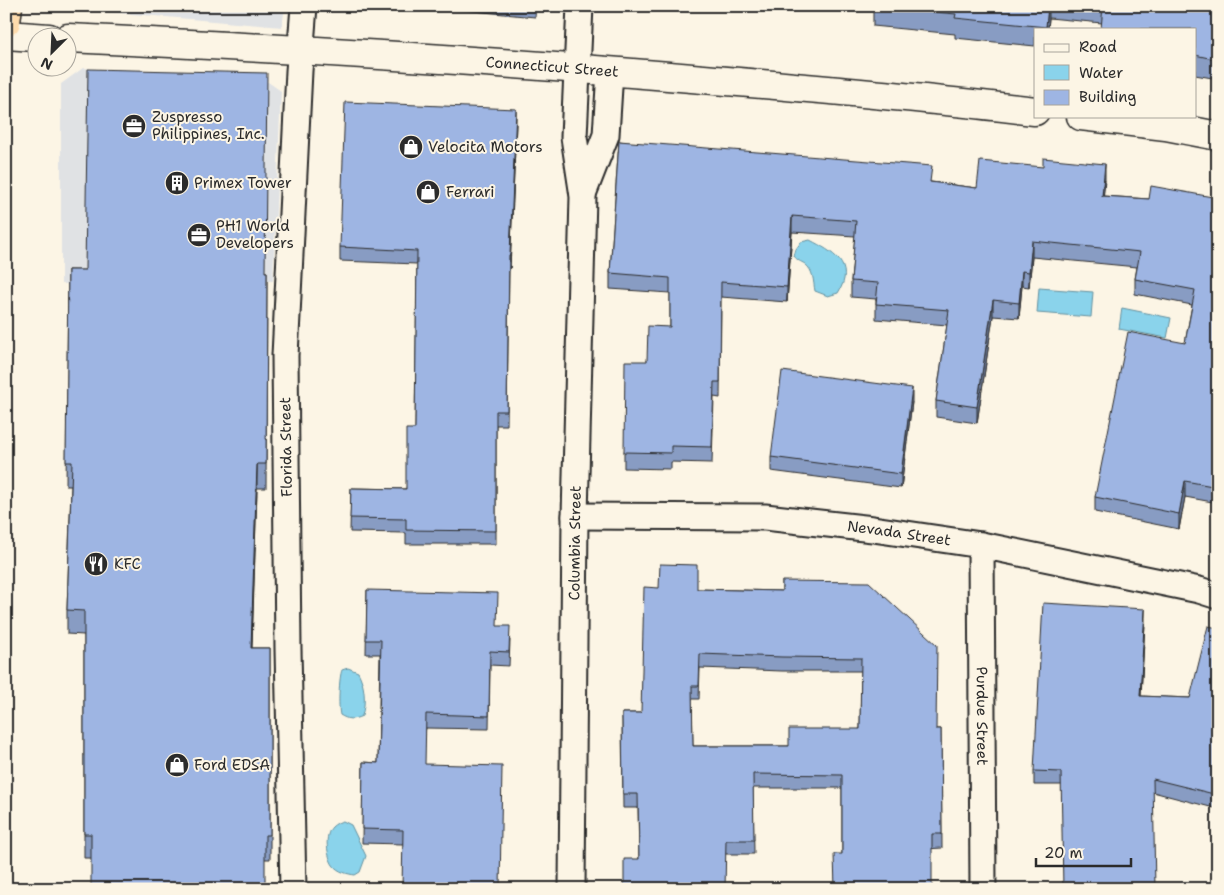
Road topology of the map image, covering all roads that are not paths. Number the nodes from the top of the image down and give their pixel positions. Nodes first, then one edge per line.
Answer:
1 (8, 6) edge
2 (304, 6) edge
3 (580, 6) edge
4 (6, 22) edge
5 (6, 34) edge
6 (28, 36) edge
7 (78, 39) edge
8 (300, 50) junction
9 (577, 68) junction
10 (610, 71) junction
11 (1034, 111) edge
12 (1098, 118) edge
13 (1218, 136) edge
14 (582, 196) junction
15 (575, 516) junction
16 (981, 545) junction
17 (1218, 596) edge
18 (293, 889) edge
19 (572, 889) edge
20 (983, 889) edge

1 - 4 highway
2 - 8 street, Florida Street
3 - 9 street, Columbia Street
5 - 6 street
7 - 8 street, Connecticut Street
8 - 9 street, Connecticut Street
8 - 18 street, Florida Street
9 - 10 street, Connecticut Street
9 - 14 street, Columbia Street
10 - 11 street, Connecticut Street
10 - 14 street, Columbia Street
12 - 13 street
14 - 15 street, Columbia Street
15 - 16 street, Nevada Street
15 - 19 street, Columbia Street
16 - 17 street, Nevada Street
16 - 20 street, Purdue Street

